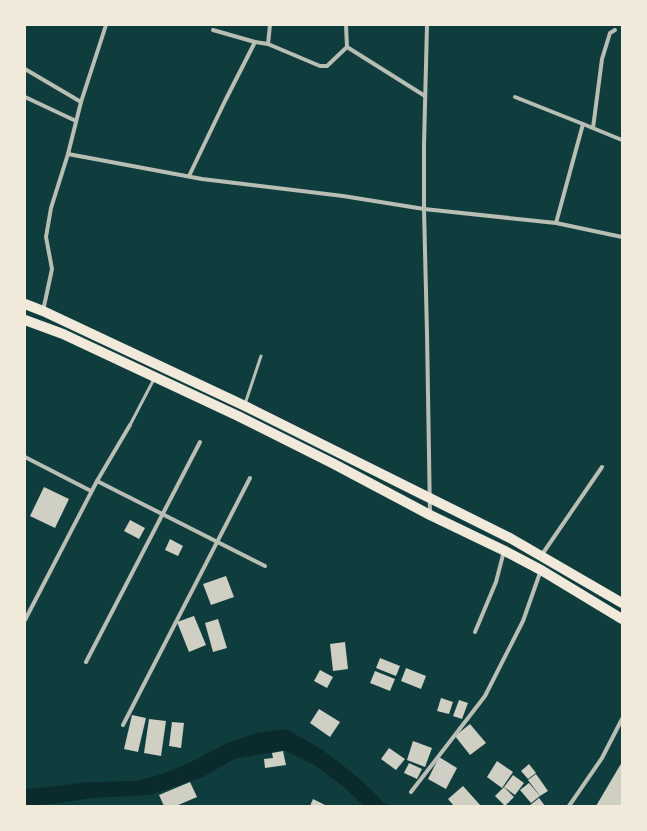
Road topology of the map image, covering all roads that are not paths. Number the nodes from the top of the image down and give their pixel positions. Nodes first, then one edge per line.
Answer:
1 (106, 25) edge
2 (270, 25) edge
3 (346, 25) edge
4 (427, 25) edge
5 (212, 30) dead end
6 (614, 30) dead end
7 (255, 42) junction
8 (268, 44) junction
9 (348, 47) junction
10 (25, 69) edge
11 (25, 96) edge
12 (425, 96) junction
13 (515, 96) dead end
14 (81, 102) junction
15 (76, 121) junction
16 (583, 124) junction
17 (593, 128) junction
18 (622, 140) edge
19 (68, 154) junction
20 (189, 176) junction
21 (424, 209) junction
22 (556, 223) junction
23 (622, 237) edge
24 (25, 304) edge
25 (43, 311) junction
26 (25, 320) edge
27 (261, 356) dead end
28 (155, 377) junction
29 (244, 406) junction
30 (130, 425) joint
31 (200, 442) dead end
32 (25, 458) edge
33 (602, 467) dead end
34 (250, 478) dead end
35 (97, 481) junction
36 (92, 491) junction
37 (430, 499) junction
38 (162, 514) junction
39 (430, 515) junction
40 (217, 542) junction
41 (505, 551) junction
42 (541, 556) junction
43 (265, 566) dead end
44 (541, 570) junction
45 (622, 603) edge
46 (622, 619) edge
47 (25, 620) edge
48 (475, 632) dead end
49 (86, 662) dead end
50 (622, 719) edge
51 (123, 725) dead end
52 (411, 792) dead end
53 (569, 806) edge

1 - 14 street
2 - 8 street
3 - 9 street
4 - 12 street
5 - 7 street
6 - 17 street
7 - 8 street
7 - 20 street
8 - 9 street
9 - 12 street
10 - 14 street
11 - 15 street
12 - 21 street
13 - 16 street
14 - 15 street
15 - 19 street
16 - 17 street
16 - 22 street
17 - 18 street
19 - 20 street
19 - 25 street
20 - 21 street
21 - 22 street
21 - 37 street
22 - 23 street
24 - 25 highway
25 - 29 highway
26 - 28 highway
27 - 29 lane
28 - 30 lane
28 - 39 highway
29 - 37 highway
30 - 35 street
31 - 38 street
32 - 36 street
33 - 42 street
34 - 40 street
35 - 36 street
35 - 38 street
36 - 47 street
37 - 39 street
37 - 42 highway
38 - 40 street
38 - 49 street
39 - 41 highway
40 - 43 street
40 - 51 street
41 - 44 highway
41 - 48 street
42 - 45 highway
44 - 46 highway
44 - 52 street
50 - 53 street

